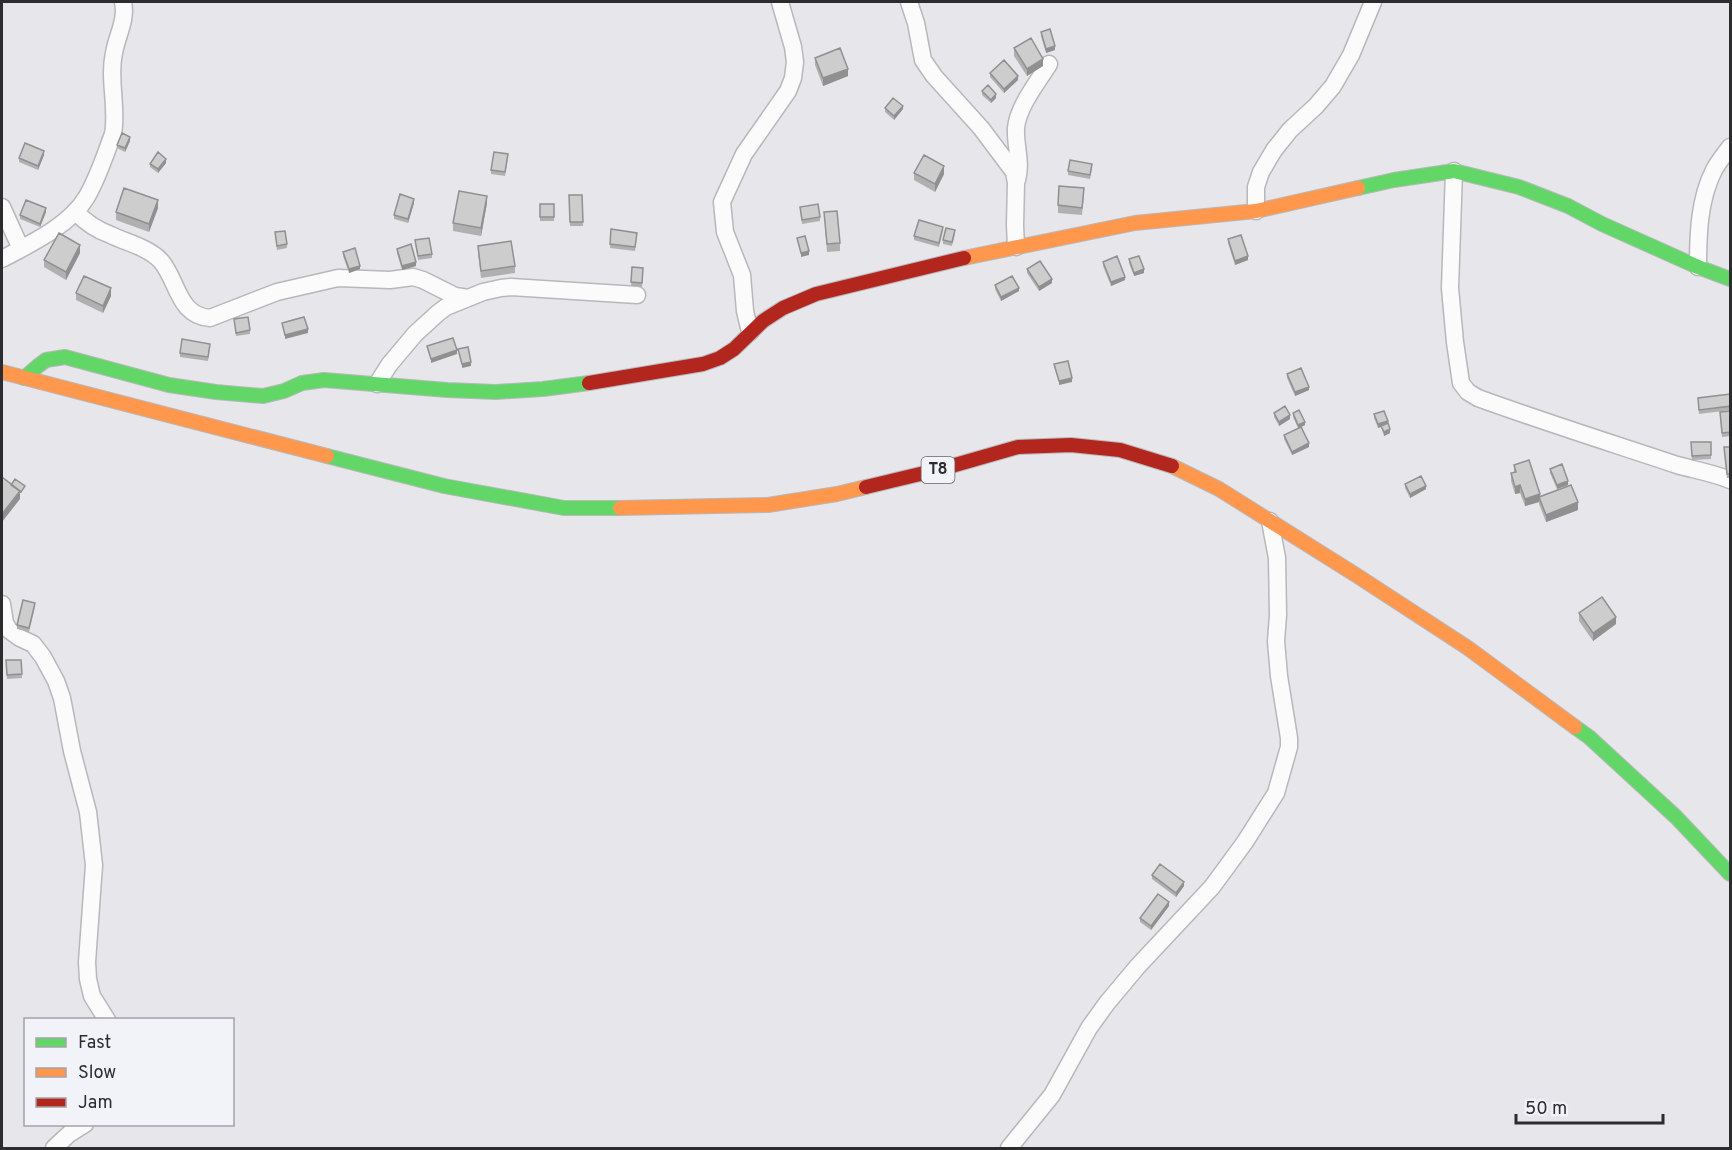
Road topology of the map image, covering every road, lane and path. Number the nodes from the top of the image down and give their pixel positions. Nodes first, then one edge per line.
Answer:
1 (123, 2) edge
2 (780, 2) edge
3 (909, 2) edge
4 (1373, 2) edge
5 (1048, 64) dead end
6 (1731, 147) edge
7 (1454, 171) junction
8 (1017, 183) junction
9 (2, 207) edge
10 (1256, 211) junction
11 (76, 212) junction
12 (1016, 247) junction
13 (21, 249) junction
14 (2, 259) edge
15 (1698, 267) junction
16 (1731, 279) edge
17 (637, 295) dead end
18 (468, 298) junction
19 (750, 332) junction
20 (2, 372) edge
21 (24, 378) junction
22 (377, 384) junction
23 (1731, 480) edge
24 (1270, 521) junction
25 (2, 604) edge
26 (1731, 874) edge
27 (106, 1018) edge
28 (83, 1126) edge
29 (54, 1149) edge
30 (1009, 1149) edge

1 - 11 street
2 - 19 street
3 - 8 street
4 - 10 street
5 - 8 street
6 - 15 street
7 - 10 main road
7 - 15 main road
7 - 23 street
8 - 12 street
9 - 13 street
10 - 12 main road
11 - 13 street
11 - 18 street
12 - 19 main road
13 - 14 street
15 - 16 main road
17 - 18 street
18 - 22 street
19 - 22 main road
20 - 21 main road, T8
21 - 22 main road
21 - 24 main road, T8
24 - 26 main road, T8
24 - 30 street
25 - 27 street
28 - 29 street

